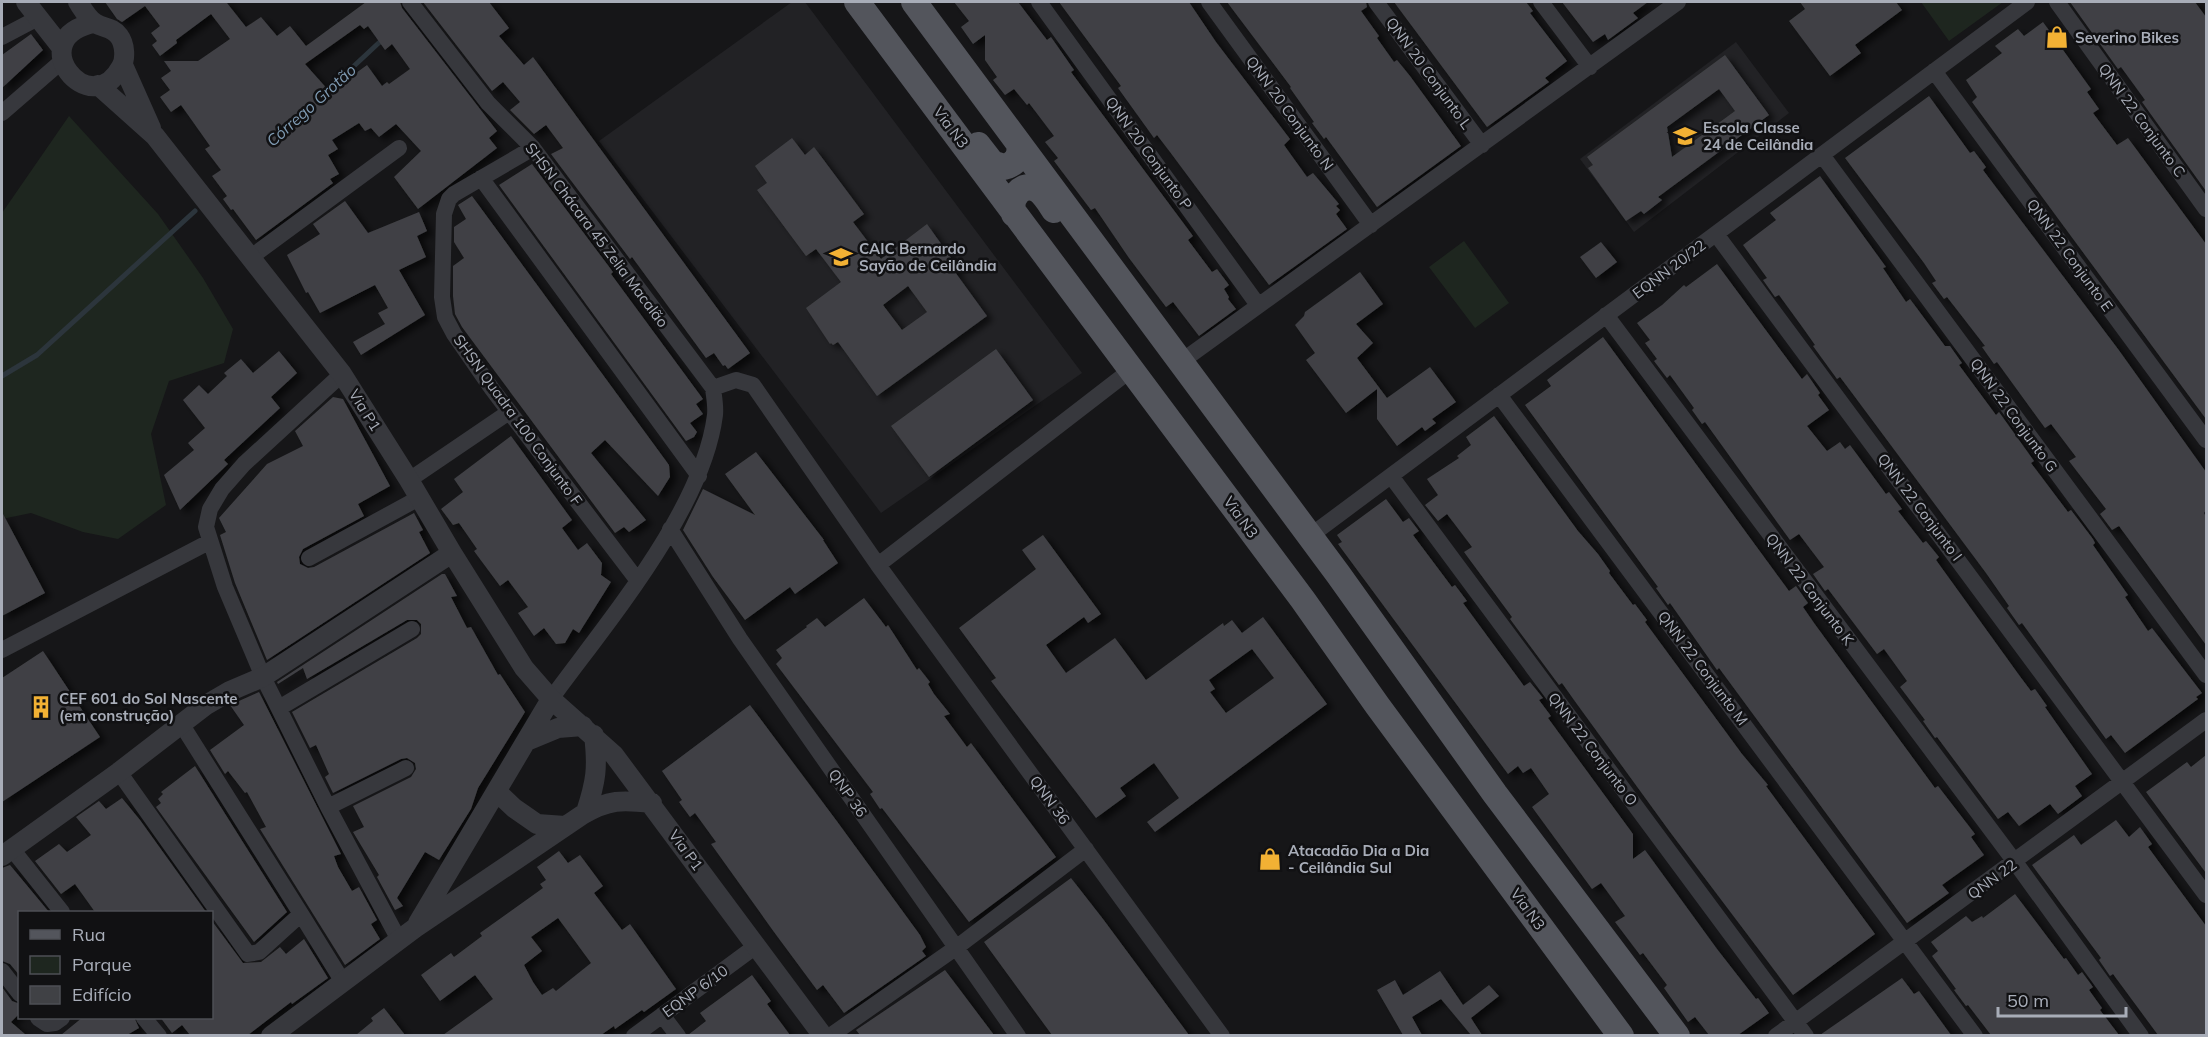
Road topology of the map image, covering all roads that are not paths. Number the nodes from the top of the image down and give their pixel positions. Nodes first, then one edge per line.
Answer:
1 (26, 2) edge
2 (78, 2) edge
3 (410, 2) edge
4 (914, 2) edge
5 (1039, 2) edge
6 (1209, 2) edge
7 (1376, 2) edge
8 (1541, 2) edge
9 (1678, 2) edge
10 (2027, 2) edge
11 (2057, 2) edge
12 (864, 11) edge
13 (38, 18) junction
14 (94, 23) junction
15 (2, 37) edge
16 (62, 54) junction
17 (123, 65) junction
18 (1590, 67) junction
19 (1934, 71) junction
20 (98, 86) junction
21 (2, 113) edge
22 (155, 136) junction
23 (1019, 144) junction
24 (1482, 145) junction
25 (399, 148) dead end
26 (533, 148) junction
27 (1822, 155) junction
28 (481, 178) junction
29 (2206, 209) edge
30 (1014, 214) junction
31 (1371, 225) junction
32 (1716, 234) junction
33 (251, 257) junction
34 (1258, 305) junction
35 (1606, 315) junction
36 (1175, 353) junction
37 (1132, 369) junction
38 (342, 374) junction
39 (713, 388) junction
40 (1499, 395) junction
41 (509, 412) junction
42 (2206, 440) edge
43 (699, 476) junction
44 (1391, 476) junction
45 (409, 480) junction
46 (419, 498) junction
47 (670, 530) junction
48 (1310, 536) junction
49 (209, 542) junction
50 (452, 553) junction
51 (309, 558) dead end
52 (878, 565) junction
53 (638, 580) junction
54 (412, 629) dead end
55 (2, 650) edge
56 (1350, 668) junction
57 (2206, 675) edge
58 (263, 677) junction
59 (551, 699) junction
60 (279, 708) junction
61 (2206, 720) edge
62 (182, 725) junction
63 (588, 731) junction
64 (529, 740) junction
65 (406, 768) dead end
66 (119, 772) junction
67 (2124, 781) junction
68 (497, 792) junction
69 (1495, 794) junction
70 (652, 803) junction
71 (328, 807) junction
72 (586, 812) junction
73 (565, 826) junction
74 (1086, 849) junction
75 (7, 853) edge
76 (1492, 860) junction
77 (2015, 862) junction
78 (2206, 895) edge
79 (61, 911) edge
80 (302, 914) junction
81 (416, 928) junction
82 (399, 940) junction
83 (1906, 942) junction
84 (756, 946) junction
85 (957, 947) junction
86 (2, 971) edge
87 (343, 982) junction
88 (18, 991) edge
89 (1646, 995) junction
90 (662, 1015) junction
91 (41, 1019) edge
92 (146, 1019) edge
93 (58, 1020) edge
94 (1795, 1021) junction
95 (159, 1035) edge
96 (271, 1035) edge
97 (634, 1035) edge
98 (678, 1035) edge
99 (823, 1035) edge
100 (830, 1035) edge
101 (1018, 1035) edge
102 (1222, 1035) edge
103 (1621, 1035) edge
104 (1677, 1035) edge
105 (1776, 1035) edge
106 (1806, 1035) edge
107 (1975, 1035) edge
108 (2141, 1035) edge

1 - 13 street, Via P1
2 - 14 street, Via P1
3 - 26 street, SHSN Chácara 45 Zelia Macalão
4 - 23 main road
5 - 34 street, QNN 20 Conjunto P
6 - 31 street, QNN 20 Conjunto N
7 - 24 street, QNN 20 Conjunto L
8 - 18 street
9 - 18 street
10 - 19 street, EQNN 20/22
11 - 29 street, QNN 22 Conjunto C
12 - 23 main road
12 - 30 main road, Via N3
13 - 15 street
13 - 16 street, Via P1
14 - 16 street
14 - 17 street, Via P1
16 - 20 street, Via P1
16 - 21 street
17 - 20 street
17 - 22 street, Via P1
18 - 24 street
19 - 27 street, EQNN 20/22
19 - 42 street, QNN 22 Conjunto E
20 - 22 street, Via P1
22 - 33 street, Via P1
23 - 36 main road
24 - 31 street
25 - 33 street
26 - 28 street, SHSN Quadra 100 Conjunto F
26 - 39 street, SHSN Chácara 45 Zelia Macalão
27 - 32 street, EQNN 20/22
27 - 57 street, QNN 22 Conjunto G
28 - 41 street, SHSN Quadra 100 Conjunto F
28 - 43 street
30 - 36 main road
30 - 37 main road, Via N3
31 - 34 street
32 - 35 street, EQNN 20/22
32 - 67 street, QNN 22 Conjunto I
33 - 38 street, Via P1
34 - 36 street
35 - 40 street, EQNN 20/22
35 - 77 street, QNN 22 Conjunto K
36 - 48 main road
37 - 52 street
37 - 56 main road, Via N3
38 - 45 street, Via P1
38 - 49 street
39 - 43 street
39 - 52 street, QNN 36
40 - 44 street, EQNN 20/22
40 - 83 street, QNN 22 Conjunto M
41 - 45 street
41 - 53 street, SHSN Quadra 100 Conjunto F
43 - 47 street
44 - 48 street, EQNN 20/22
44 - 94 street, QNN 22 Conjunto O
45 - 46 street, Via P1
46 - 50 street, Via P1
46 - 51 street
47 - 53 street
47 - 85 street, QNP 36
48 - 69 main road
49 - 55 street
49 - 58 street
50 - 58 street
50 - 59 street, Via P1
52 - 74 street, QNN 36
53 - 59 street
54 - 60 street
56 - 69 main road
56 - 76 main road, Via N3
58 - 60 street
58 - 62 street
59 - 63 street, Via P1
59 - 64 street
60 - 71 street
61 - 67 street, QNN 22
62 - 66 street
62 - 80 street
63 - 64 street
63 - 70 street, Via P1
63 - 72 street
64 - 68 street
65 - 71 street
66 - 75 street
66 - 80 street
67 - 77 street, QNN 22
67 - 78 street, QNN 22 Conjunto I
68 - 73 street
68 - 81 street
69 - 89 main road
70 - 72 street
70 - 84 street, Via P1
71 - 82 street
72 - 73 street
73 - 81 street
74 - 85 street
74 - 102 street, QNN 36
75 - 79 street
76 - 89 main road
76 - 103 main road, Via N3
77 - 83 street, QNN 22
77 - 108 street, QNN 22 Conjunto K
80 - 87 street
81 - 82 street
82 - 87 street
83 - 94 street, QNN 22
83 - 107 street, QNN 22 Conjunto M
84 - 90 street, EQNP 6/10
84 - 99 street, Via P1
85 - 100 street
85 - 101 street, QNP 36
86 - 88 street
87 - 96 street
89 - 104 main road
90 - 97 street, EQNP 6/10
90 - 98 street
91 - 93 street
92 - 95 street
94 - 105 street, QNN 22
94 - 106 street, QNN 22 Conjunto O

